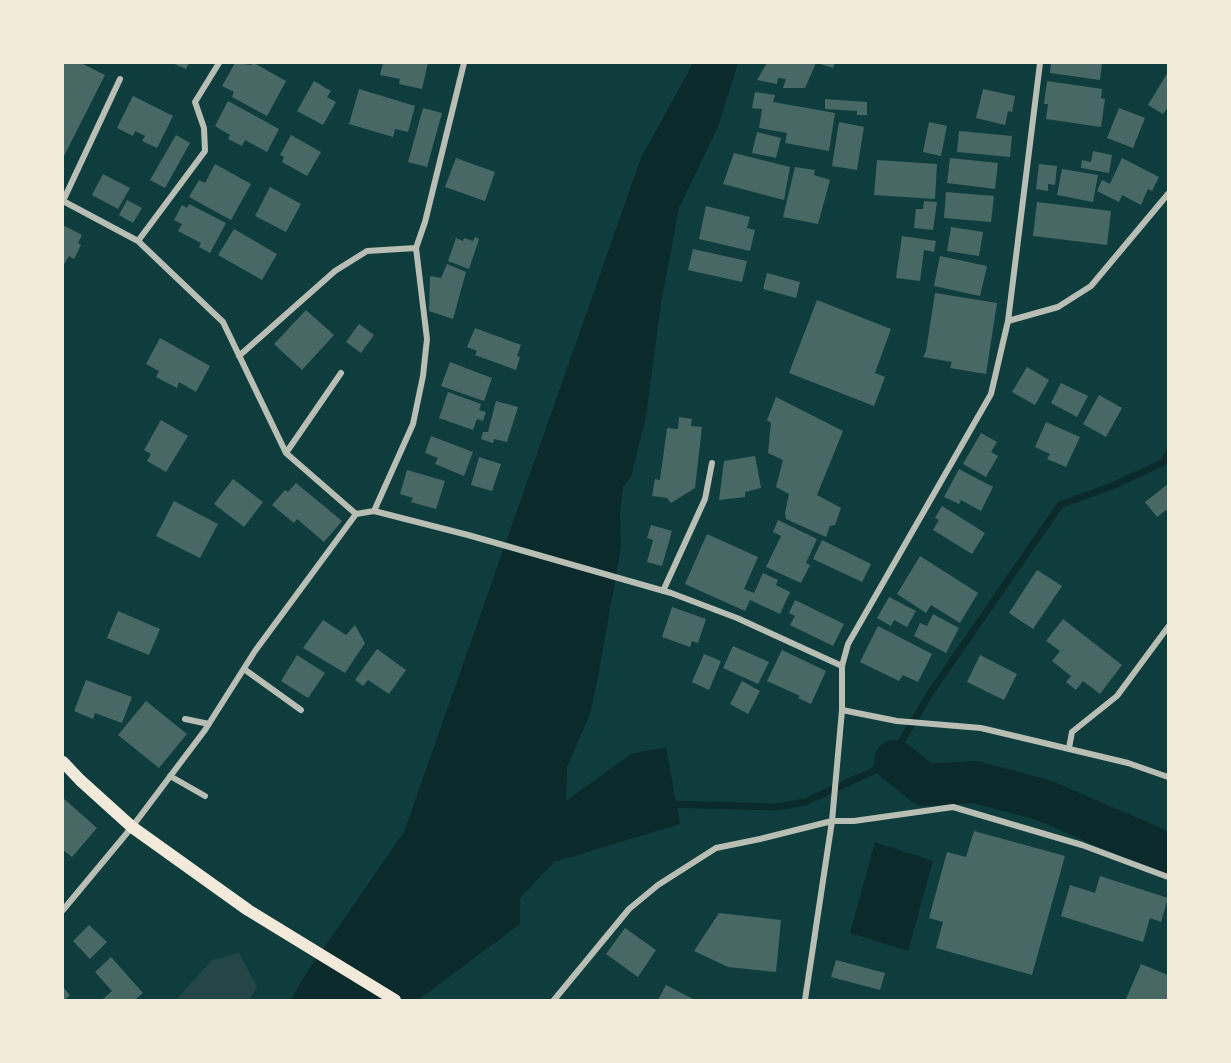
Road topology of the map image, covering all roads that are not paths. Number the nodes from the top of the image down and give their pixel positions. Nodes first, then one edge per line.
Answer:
1 (219, 63) edge
2 (464, 63) edge
3 (1040, 63) edge
4 (120, 79) dead end
5 (1168, 194) edge
6 (63, 201) edge
7 (138, 241) junction
8 (416, 248) junction
9 (1008, 321) junction
10 (239, 356) junction
11 (340, 373) dead end
12 (286, 453) junction
13 (712, 463) dead end
14 (374, 511) junction
15 (356, 514) junction
16 (663, 591) junction
17 (1168, 627) edge
18 (842, 666) junction
19 (244, 669) junction
20 (301, 710) dead end
21 (842, 710) junction
22 (185, 719) dead end
23 (209, 724) junction
24 (1069, 748) junction
25 (63, 762) edge
26 (170, 776) junction
27 (1168, 777) edge
28 (205, 796) dead end
29 (832, 821) junction
30 (132, 827) junction
31 (1168, 878) edge
32 (63, 910) edge
33 (394, 1000) edge
34 (554, 1000) edge
35 (805, 1000) edge

1 - 7 street
2 - 8 street
3 - 9 street
4 - 6 street
5 - 9 street
6 - 7 street
7 - 10 street
8 - 10 street
8 - 14 street
9 - 18 street
10 - 12 street
11 - 12 street
12 - 15 street
13 - 16 street
14 - 15 street
14 - 16 street
15 - 19 street
16 - 18 street
17 - 24 street
18 - 21 street
19 - 20 street
19 - 23 street
21 - 24 street
21 - 29 street
22 - 23 street
23 - 26 street
24 - 27 street
25 - 30 main road
26 - 28 street
26 - 30 street
29 - 31 street
29 - 34 street
29 - 35 street
30 - 32 street
30 - 33 main road

